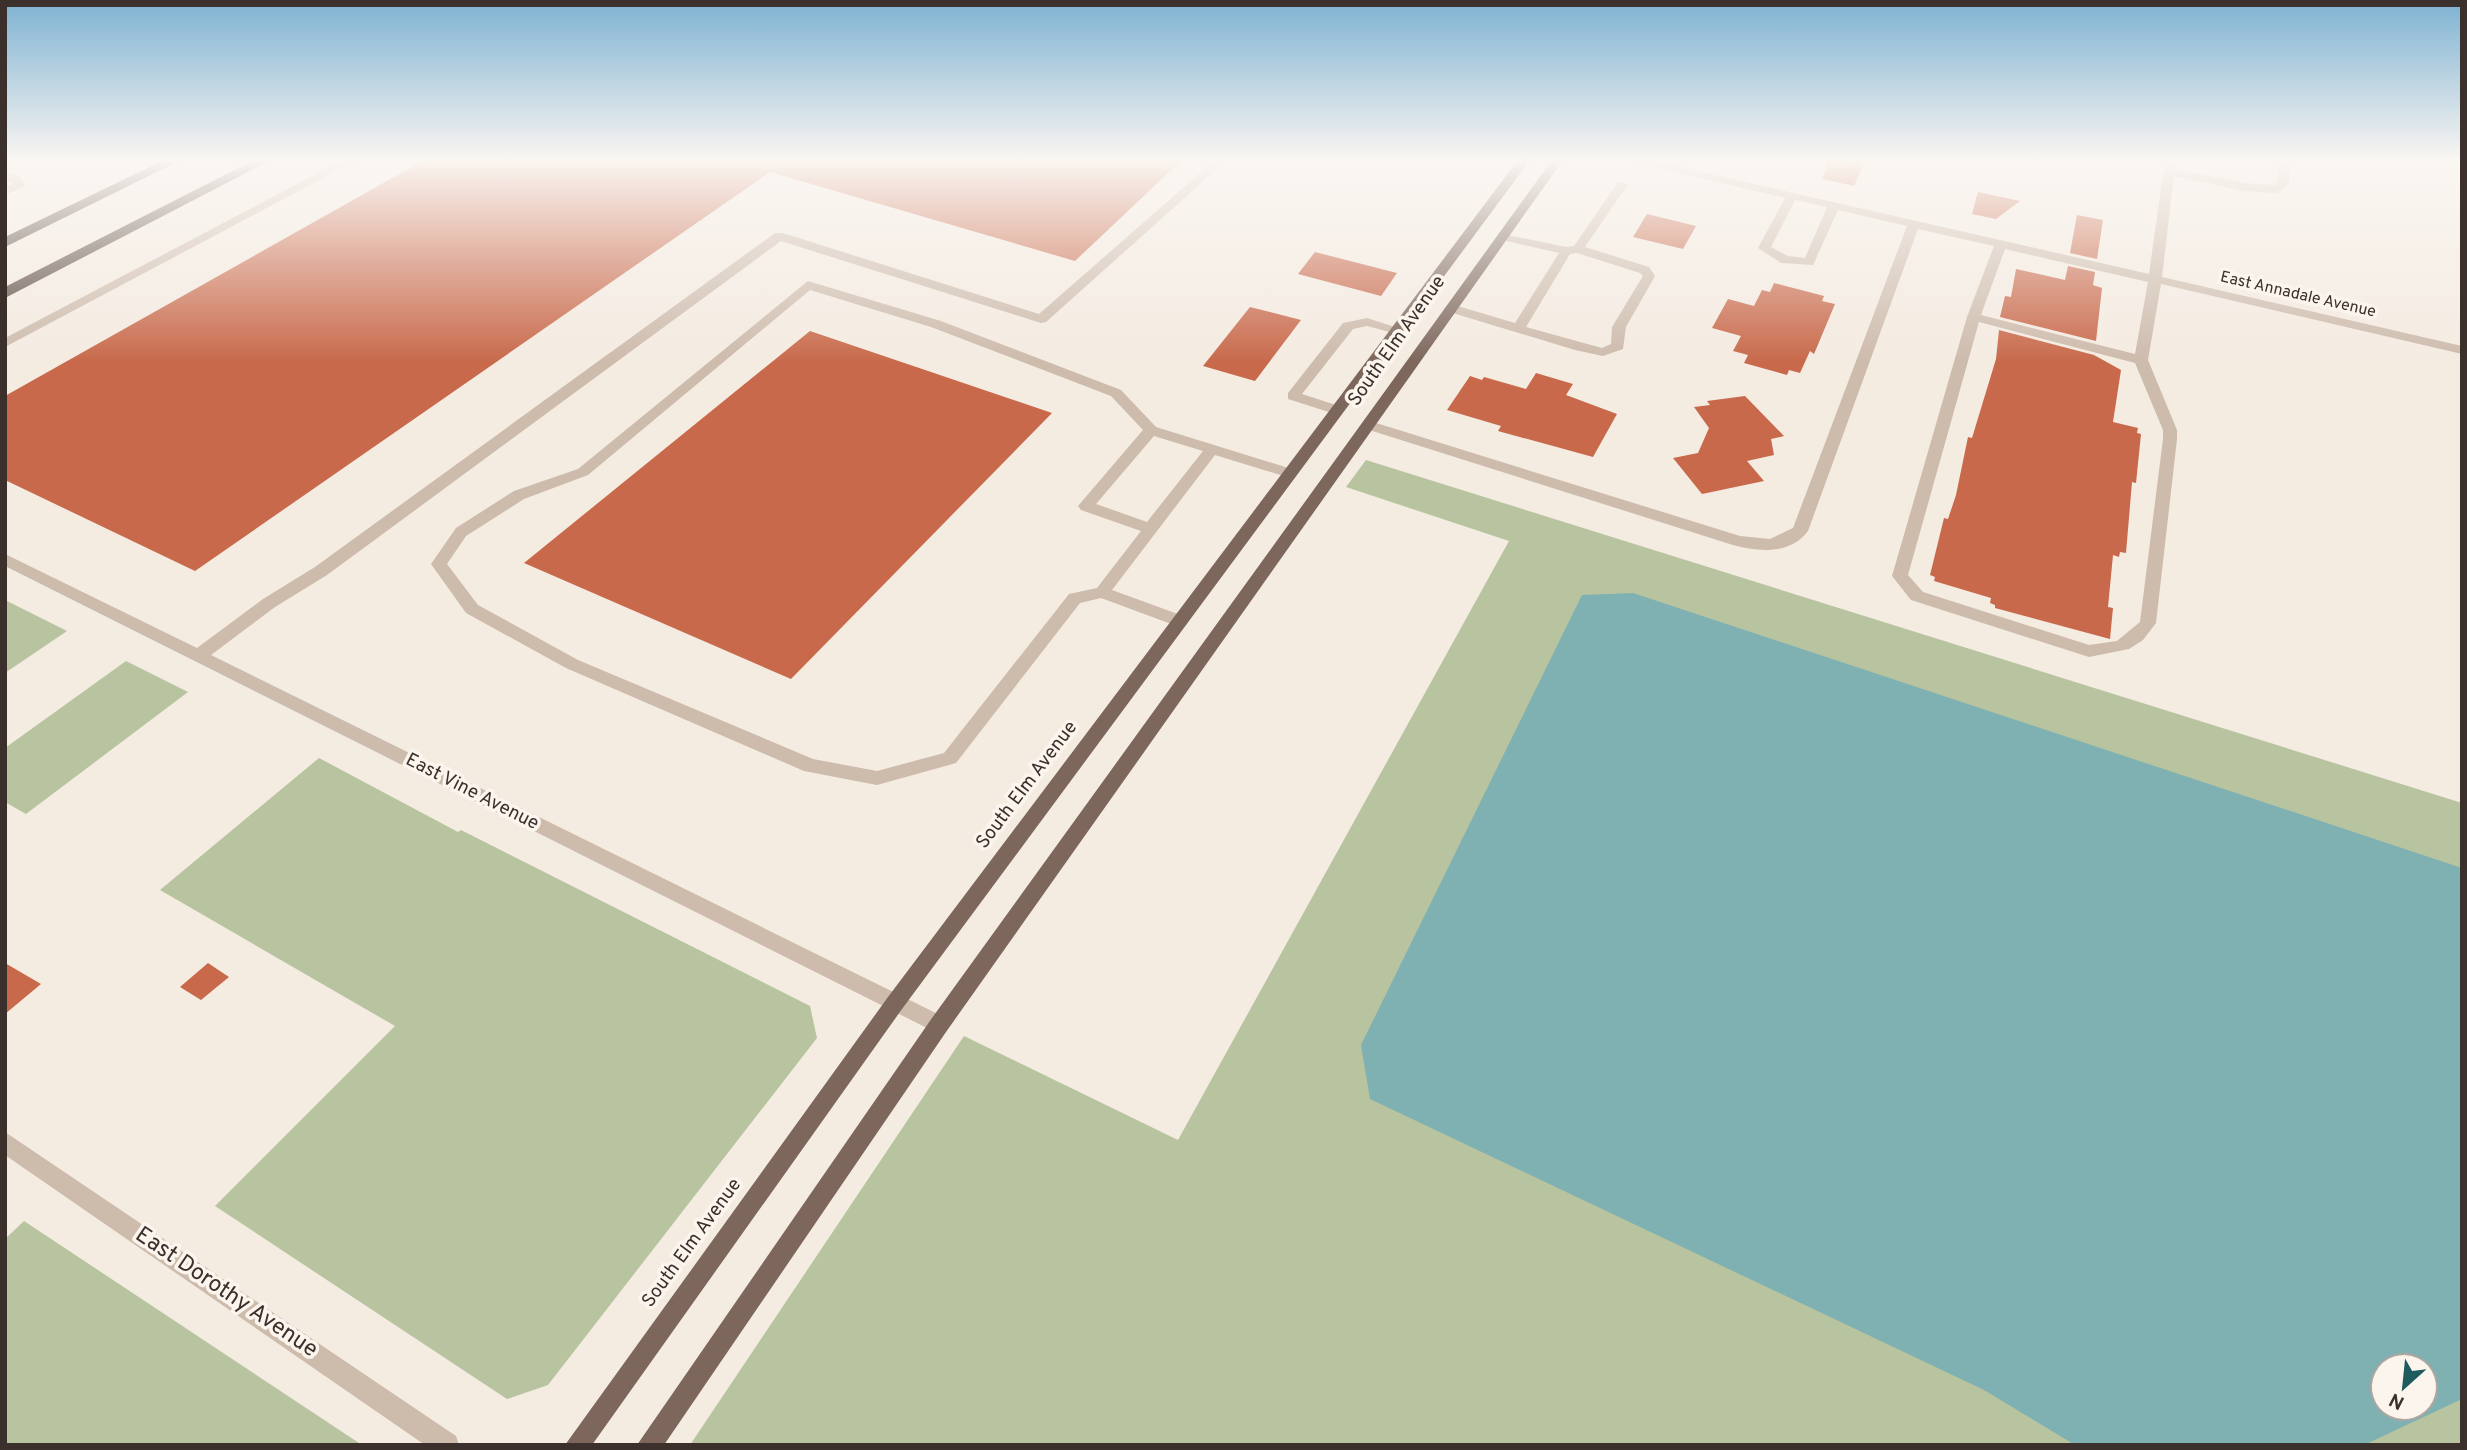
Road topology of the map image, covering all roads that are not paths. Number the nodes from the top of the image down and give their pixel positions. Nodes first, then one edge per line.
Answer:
1 (36, 228) edge
2 (131, 228) edge
3 (222, 228) edge
4 (1144, 228) edge
5 (1473, 228) edge
6 (1508, 228) edge
7 (1589, 228) edge
8 (1775, 228) edge
9 (1824, 228) edge
10 (1912, 228) edge
11 (1933, 228) edge
12 (2161, 228) edge
13 (1502, 236) junction
14 (5, 243) edge
15 (2001, 244) junction
16 (1572, 250) junction
17 (2155, 280) junction
18 (5, 293) edge
19 (1451, 308) junction
20 (1974, 317) junction
21 (1518, 328) junction
22 (1396, 330) junction
23 (5, 343) edge
24 (2462, 350) edge
25 (2141, 360) junction
26 (1337, 410) junction
27 (1368, 425) junction
28 (1151, 430) junction
29 (1212, 449) junction
30 (1290, 474) junction
31 (1151, 528) junction
32 (5, 559) edge
33 (1102, 592) junction
34 (1180, 621) junction
35 (199, 655) junction
36 (895, 1003) junction
37 (939, 1025) junction
38 (5, 1142) edge
39 (447, 1445) edge
40 (577, 1445) edge
41 (649, 1445) edge

1 - 14 highway
2 - 18 highway
3 - 23 street
4 - 35 street
5 - 22 main road, South Elm Avenue
6 - 13 main road, South Elm Avenue
7 - 16 street
8 - 9 street
10 - 27 street
11 - 15 street, East Annadale Avenue
12 - 17 street
13 - 16 street
13 - 19 main road, South Elm Avenue
15 - 17 street, East Annadale Avenue
15 - 20 street
16 - 21 street
16 - 21 street
17 - 24 street, East Annadale Avenue
17 - 25 street
19 - 21 street
19 - 27 main road, South Elm Avenue
20 - 25 street
20 - 25 street
22 - 26 main road, South Elm Avenue
22 - 26 street
26 - 30 main road, South Elm Avenue
27 - 37 main road, South Elm Avenue
28 - 29 street
28 - 31 street
28 - 33 street
29 - 30 street
29 - 31 street
30 - 34 main road, South Elm Avenue
31 - 33 street
32 - 35 street, East Vine Avenue
33 - 34 street
34 - 36 main road, South Elm Avenue
35 - 36 street, East Vine Avenue
36 - 37 street, East Vine Avenue
36 - 40 main road, South Elm Avenue
37 - 41 main road, South Elm Avenue
38 - 39 street, East Dorothy Avenue

